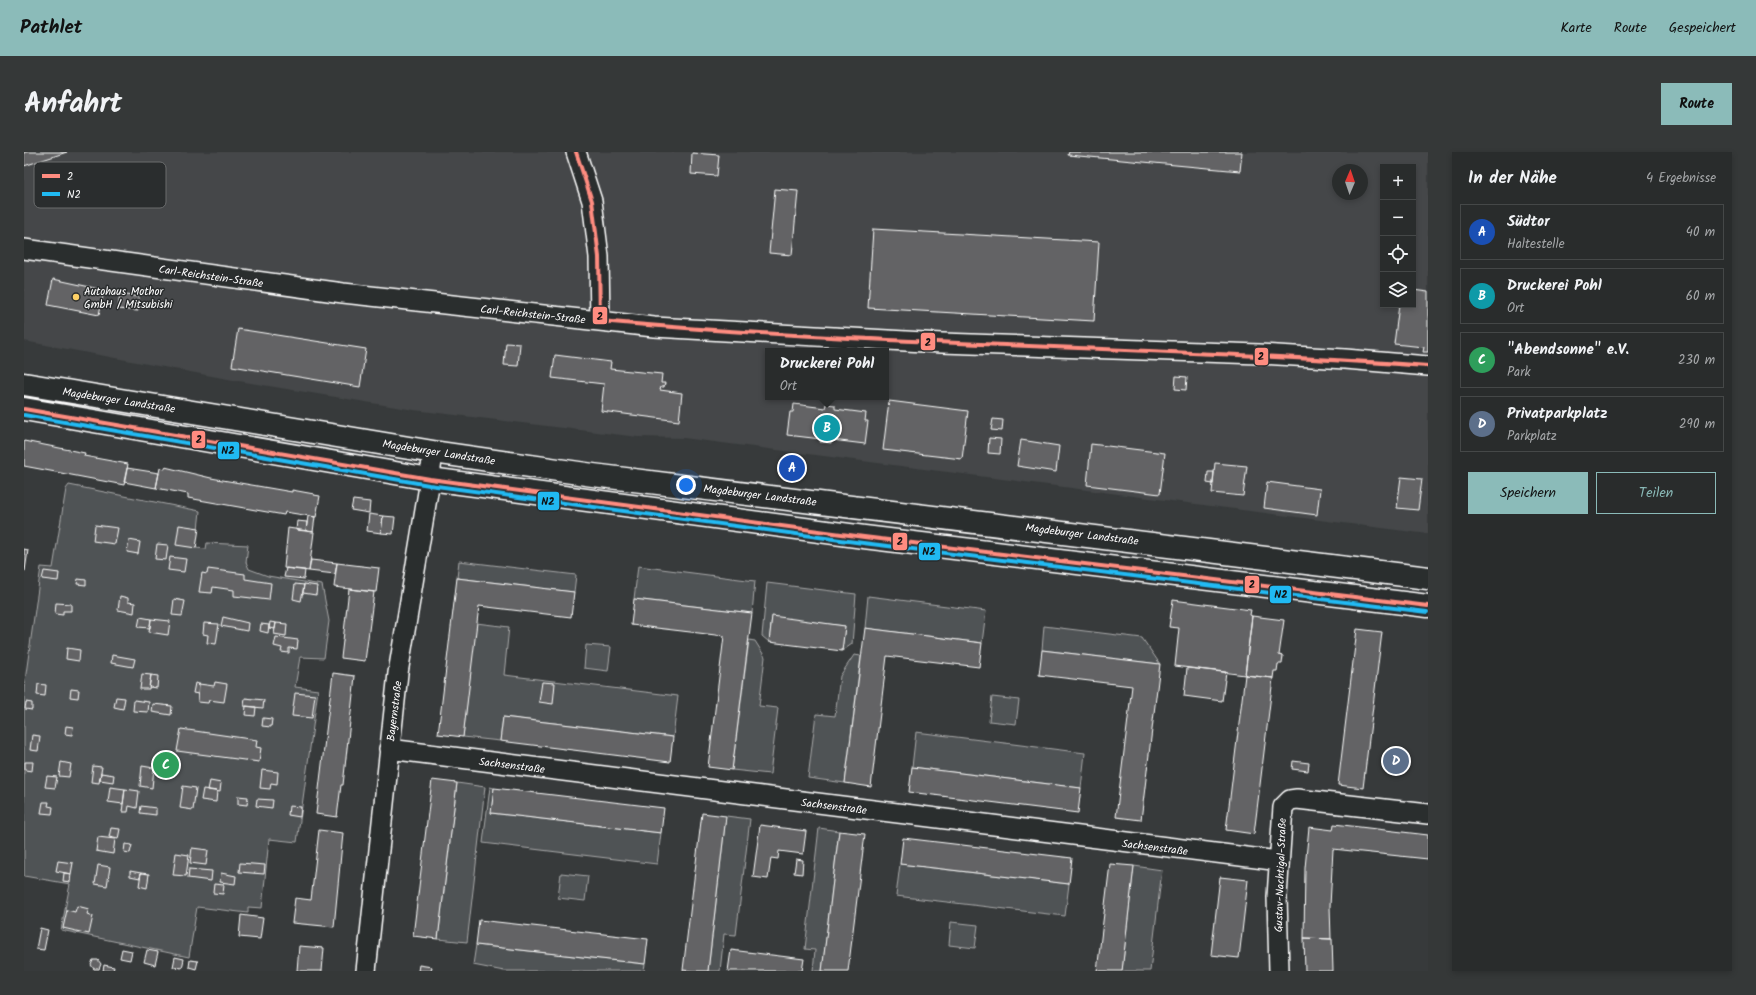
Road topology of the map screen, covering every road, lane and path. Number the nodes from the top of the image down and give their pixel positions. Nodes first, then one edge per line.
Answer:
1 (576, 152) edge
2 (24, 249) edge
3 (600, 321) junction
4 (1428, 366) edge
5 (24, 384) edge
6 (24, 409) edge
7 (433, 452) junction
8 (430, 479) junction
9 (1428, 578) edge
10 (1428, 606) edge
11 (390, 749) junction
12 (1428, 814) edge
13 (1279, 861) junction
14 (366, 971) edge
15 (1279, 971) edge

1 - 3 street
2 - 3 street, Carl-Reichstein-Straße
3 - 4 street, Carl-Reichstein-Straße
5 - 7 main road, Magdeburger Landstraße
6 - 8 main road
7 - 8 street, Bayernstraße
7 - 9 main road, Magdeburger Landstraße
8 - 10 main road
8 - 11 street, Bayernstraße
11 - 13 street, Sachsenstraße
11 - 14 street, Bayernstraße
12 - 13 street, Gustav-Nachtigal-Straße
13 - 15 street, Gustav-Nachtigal-Straße

